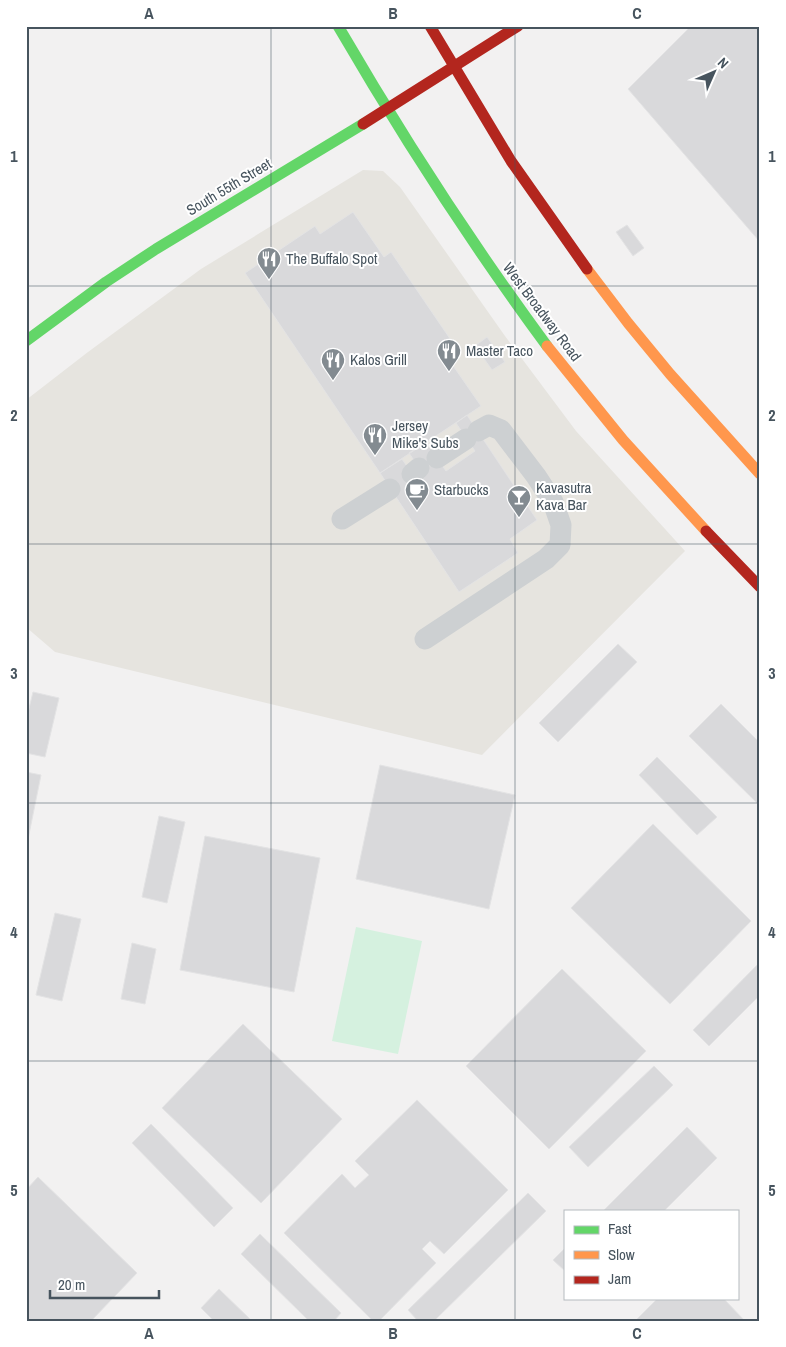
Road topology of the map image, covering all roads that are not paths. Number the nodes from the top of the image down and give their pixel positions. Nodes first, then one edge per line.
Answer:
1 (338, 26) edge
2 (430, 26) edge
3 (518, 26) edge
4 (454, 67) junction
5 (386, 109) junction
6 (26, 341) edge
7 (423, 467) dead end
8 (760, 474) edge
9 (390, 489) dead end
10 (342, 519) dead end
11 (760, 587) edge
12 (425, 639) dead end

1 - 5 main road, West Broadway Road
2 - 4 main road
3 - 4 main road, South 55th Street
4 - 5 main road, South 55th Street
4 - 8 main road
5 - 6 main road, South 55th Street
5 - 11 main road, West Broadway Road
7 - 12 lane
9 - 10 lane

